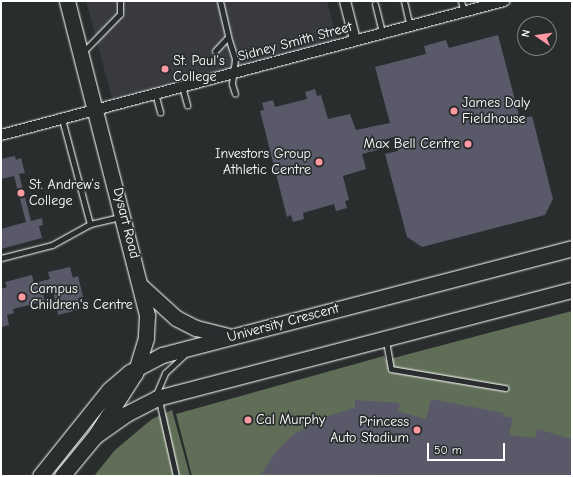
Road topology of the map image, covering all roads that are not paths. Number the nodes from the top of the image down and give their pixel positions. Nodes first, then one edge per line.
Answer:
1 (66, 1) edge
2 (120, 1) edge
3 (220, 1) edge
4 (345, 1) edge
5 (404, 1) edge
6 (461, 1) edge
7 (504, 1) edge
8 (375, 4) dead end
9 (464, 12) junction
10 (410, 26) junction
11 (382, 33) junction
12 (228, 37) junction
13 (355, 40) junction
14 (215, 51) dead end
15 (80, 54) junction
16 (235, 72) junction
17 (182, 86) junction
18 (155, 93) junction
19 (235, 94) dead end
20 (187, 105) dead end
21 (96, 109) junction
22 (160, 112) dead end
23 (62, 119) junction
24 (1, 135) edge
25 (124, 216) junction
26 (90, 224) junction
27 (572, 248) edge
28 (1, 258) edge
29 (142, 287) junction
30 (567, 293) edge
31 (230, 336) junction
32 (386, 338) junction
33 (194, 346) junction
34 (137, 368) junction
35 (505, 388) dead end
36 (157, 398) junction
37 (95, 436) junction
38 (40, 476) edge
39 (62, 476) edge
40 (176, 476) edge

1 - 15 main road, Dysart Road
2 - 15 lane
3 - 12 lane
4 - 13 street
5 - 10 lane
6 - 9 lane
7 - 9 street, Sidney Smith Street
8 - 11 lane
9 - 10 street, Sidney Smith Street
10 - 11 street, Sidney Smith Street
11 - 13 street, Sidney Smith Street
12 - 14 lane
12 - 16 lane
13 - 16 street, Sidney Smith Street
15 - 21 main road, Dysart Road
16 - 17 street, Sidney Smith Street
16 - 19 lane
17 - 18 street, Sidney Smith Street
17 - 20 lane
18 - 21 street, Sidney Smith Street
18 - 22 lane
21 - 23 street, Sidney Smith Street
21 - 25 main road, Dysart Road
23 - 24 street, Sidney Smith Street
23 - 26 lane
25 - 26 lane
25 - 29 main road, Dysart Road
26 - 28 lane
27 - 31 main road, University Crescent
29 - 31 main road
29 - 34 main road, Dysart Road
30 - 32 main road
31 - 33 main road, University Crescent
32 - 35 lane
32 - 36 main road
33 - 34 main road, University Crescent
33 - 36 lane
34 - 37 main road, Dysart Road
34 - 38 main road, University Crescent
36 - 37 main road
36 - 40 lane
37 - 39 main road

